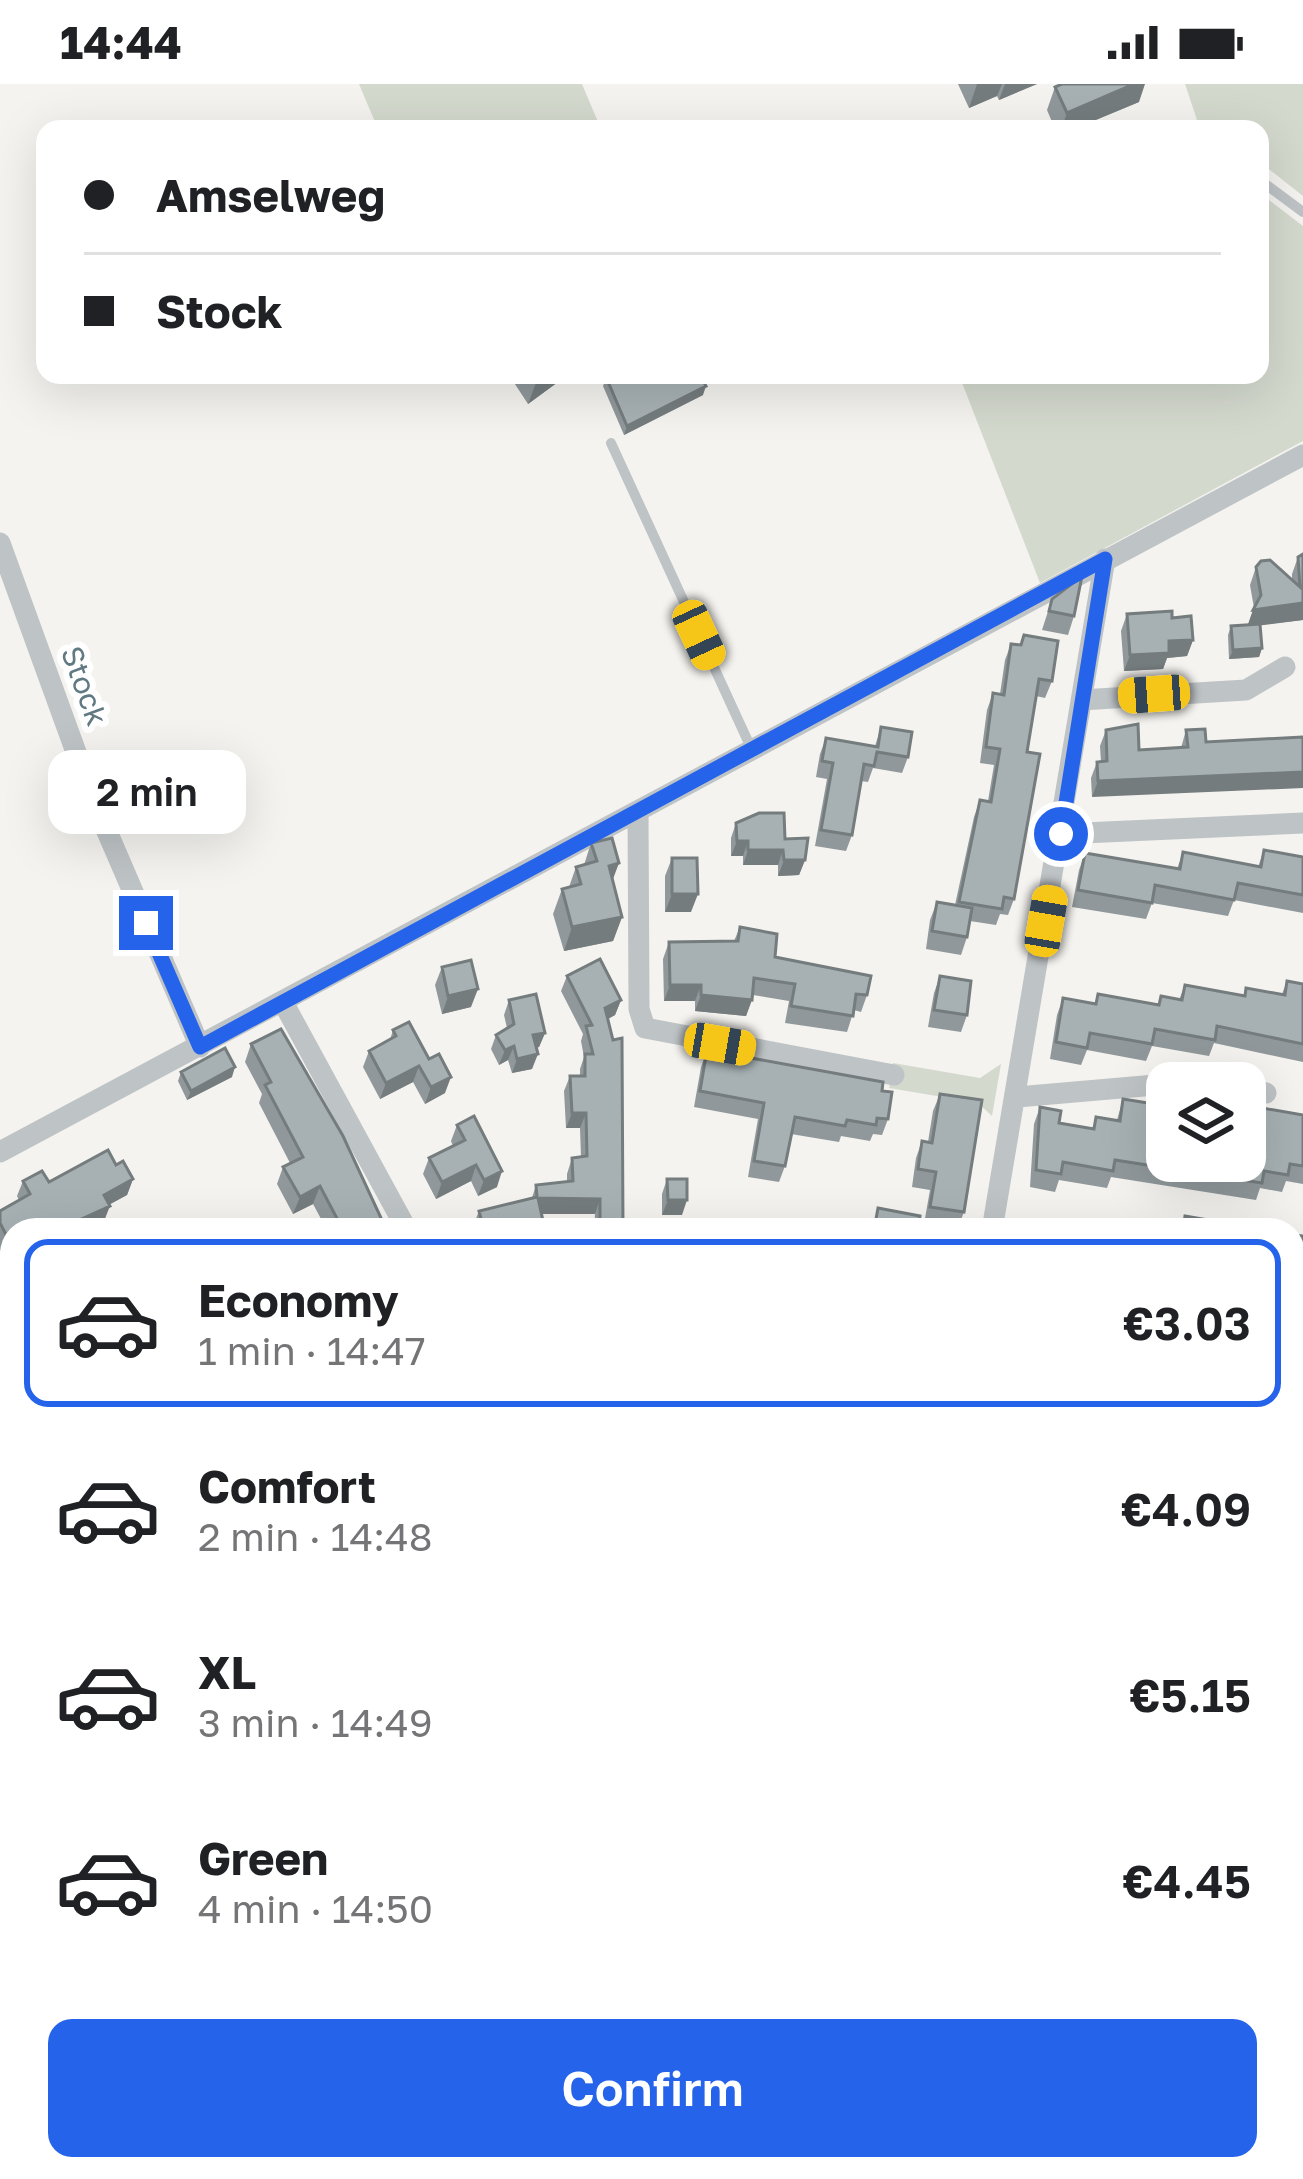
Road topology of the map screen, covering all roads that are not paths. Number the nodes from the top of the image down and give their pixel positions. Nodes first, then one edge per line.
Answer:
1 (1269, 186) edge
2 (1303, 212) edge
3 (610, 443) dead end
4 (1303, 455) edge
5 (0, 543) edge
6 (1105, 559) junction
7 (1285, 667) dead end
8 (1081, 700) junction
9 (752, 750) junction
10 (638, 812) junction
11 (1303, 824) edge
12 (1061, 834) junction
13 (284, 1004) junction
14 (200, 1047) junction
15 (894, 1075) dead end
16 (1146, 1086) edge
17 (1017, 1096) junction
18 (0, 1152) edge
19 (400, 1218) edge
20 (994, 1218) edge

1 - 2 lane
3 - 9 lane
4 - 6 street
5 - 14 street, Stock
6 - 8 street
6 - 9 street
7 - 8 street
8 - 12 street
9 - 10 street
10 - 13 street
10 - 15 street
11 - 12 street
12 - 17 street
13 - 14 street
13 - 19 street
14 - 18 street
16 - 17 street
17 - 20 street

